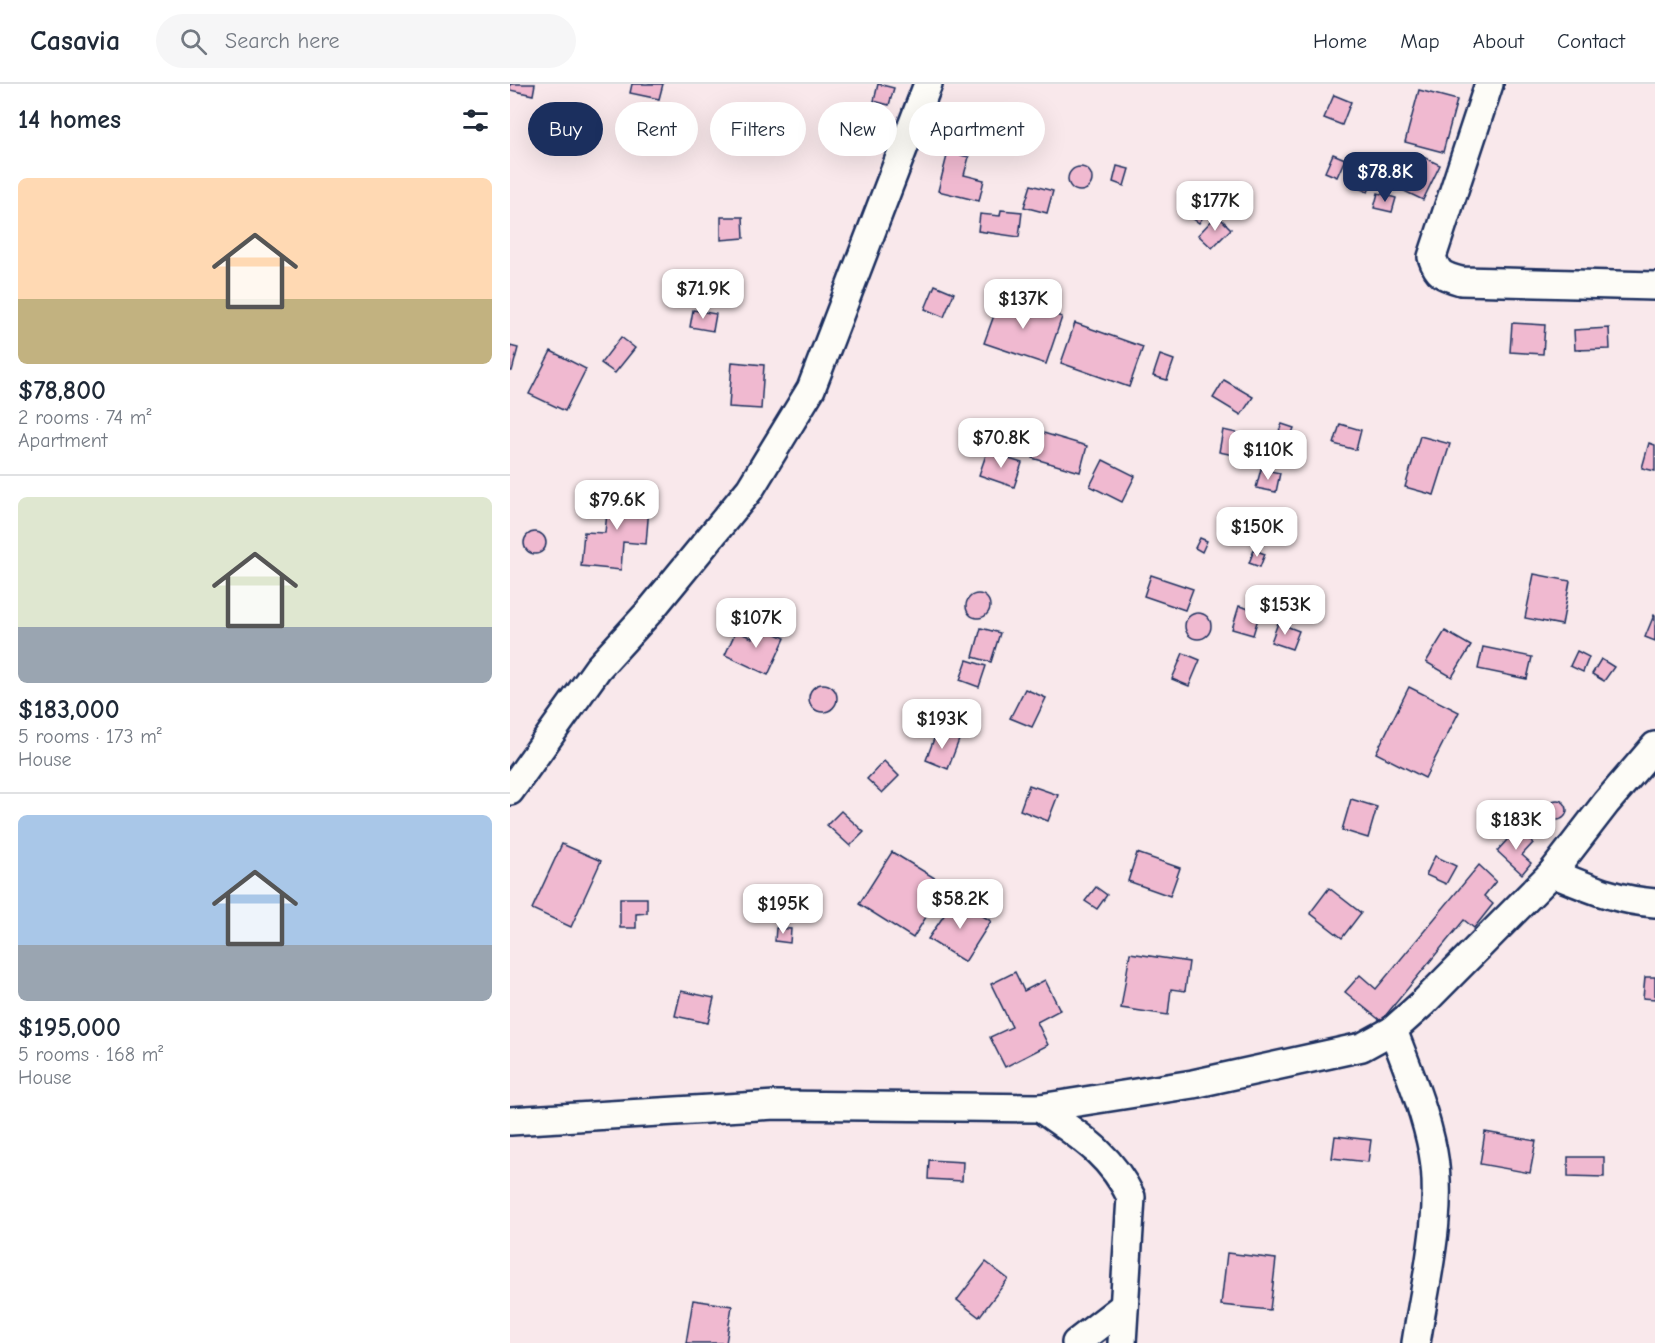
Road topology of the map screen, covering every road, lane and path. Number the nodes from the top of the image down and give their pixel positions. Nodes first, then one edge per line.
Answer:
1 (928, 84) edge
2 (1489, 84) edge
3 (1655, 286) edge
4 (1655, 746) edge
5 (510, 792) edge
6 (1552, 873) junction
7 (1655, 903) edge
8 (1393, 1030) junction
9 (1040, 1108) junction
10 (510, 1121) edge
11 (1124, 1306) junction
12 (1076, 1343) edge
13 (1122, 1343) edge
14 (1416, 1343) edge

1 - 5 street
2 - 3 street
4 - 6 street
6 - 7 street
6 - 8 street
8 - 9 street
8 - 14 street
9 - 10 street
9 - 11 street
11 - 12 street
11 - 13 street

